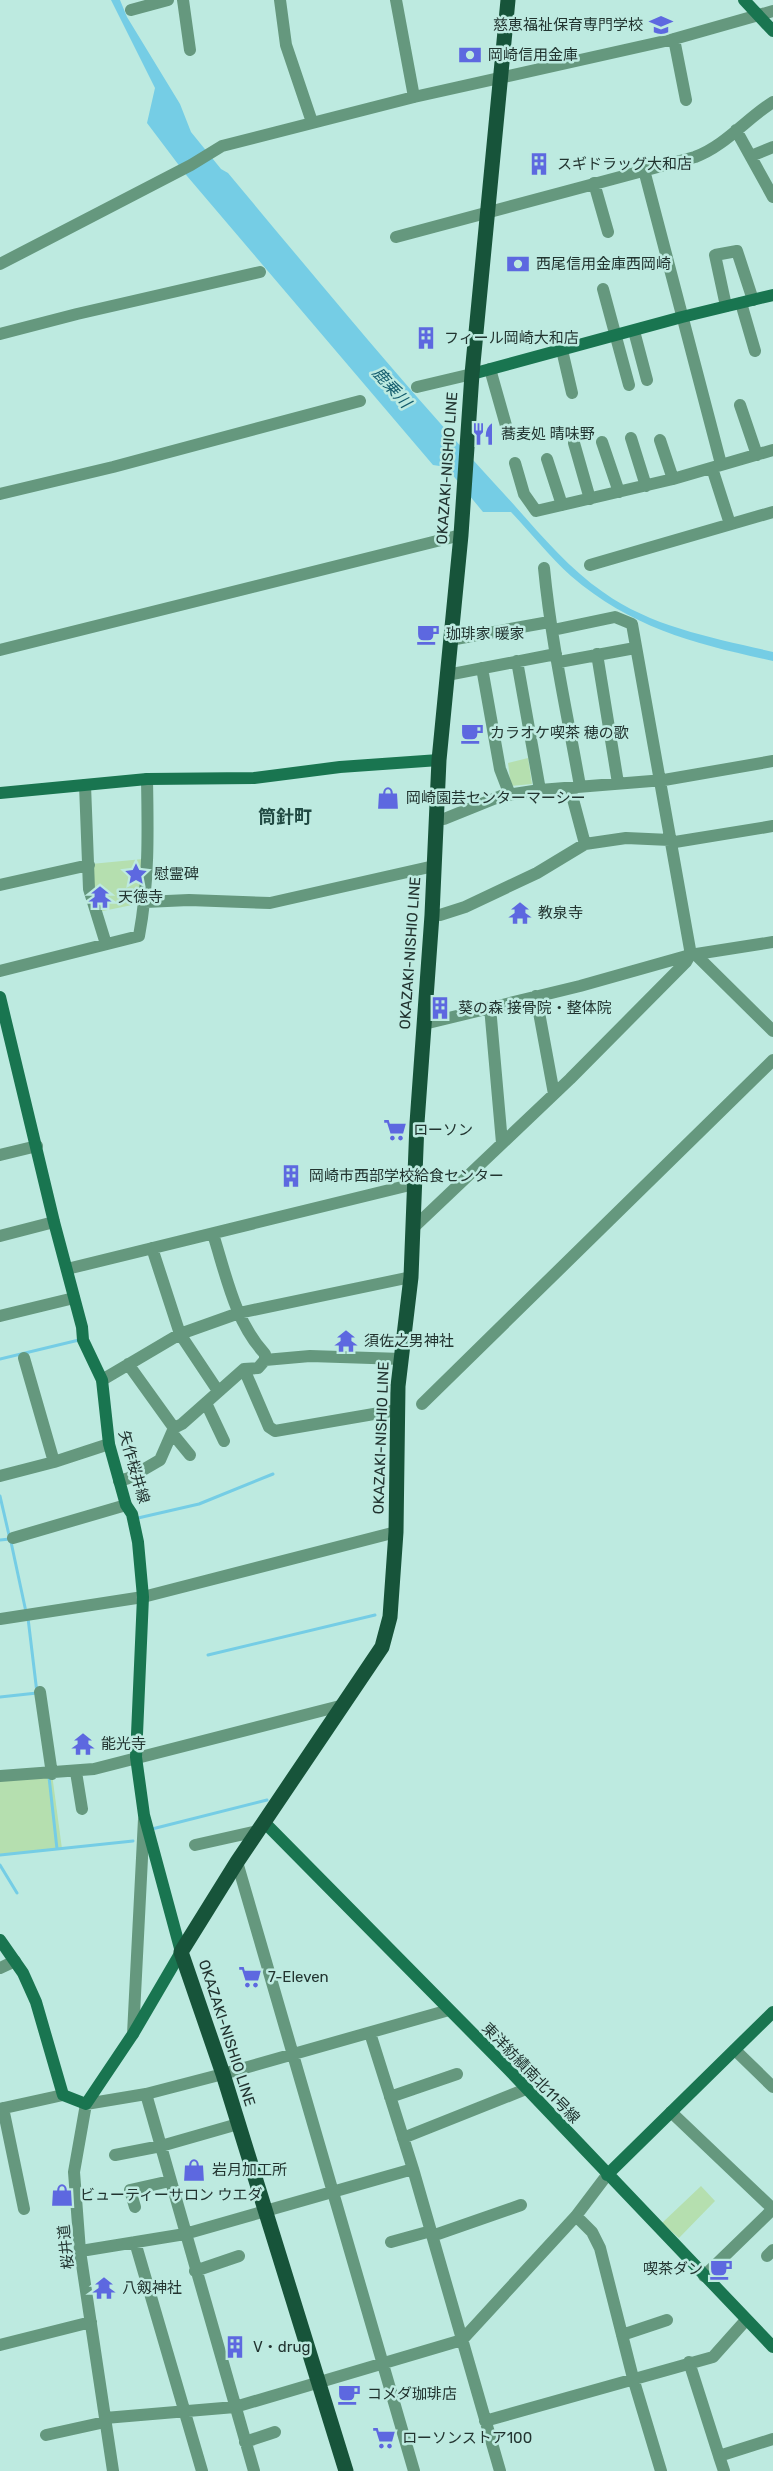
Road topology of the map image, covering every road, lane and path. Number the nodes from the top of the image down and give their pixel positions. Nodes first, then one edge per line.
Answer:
1 (168, 0) edge
2 (183, 0) edge
3 (280, 0) edge
4 (396, 0) edge
5 (508, 0) edge
6 (744, 0) edge
7 (131, 10) dead end
8 (773, 11) edge
9 (756, 15) junction
10 (773, 31) edge
11 (674, 39) junction
12 (190, 50) dead end
13 (502, 78) junction
14 (414, 97) junction
15 (686, 100) dead end
16 (773, 102) edge
17 (312, 122) junction
18 (736, 130) junction
19 (773, 147) edge
20 (751, 156) junction
21 (644, 170) junction
22 (594, 183) junction
23 (773, 197) edge
24 (488, 212) junction
25 (608, 232) dead end
26 (396, 237) dead end
27 (0, 264) edge
28 (260, 272) dead end
29 (603, 289) dead end
30 (773, 295) edge
31 (747, 301) junction
32 (726, 306) junction
33 (682, 317) junction
34 (634, 331) junction
35 (0, 334) edge
36 (616, 335) junction
37 (562, 350) junction
38 (754, 351) dead end
39 (490, 369) junction
40 (472, 374) junction
41 (647, 380) dead end
42 (629, 385) dead end
43 (417, 387) dead end
44 (572, 393) dead end
45 (360, 401) dead end
46 (740, 405) dead end
47 (507, 429) dead end
48 (631, 438) dead end
49 (660, 440) dead end
50 (602, 442) dead end
51 (574, 443) dead end
52 (773, 450) edge
53 (757, 455) junction
54 (547, 459) dead end
55 (515, 463) dead end
56 (716, 466) junction
57 (673, 479) junction
58 (646, 486) junction
59 (619, 492) junction
60 (0, 495) edge
61 (590, 499) junction
62 (562, 505) junction
63 (773, 512) edge
64 (730, 524) junction
65 (460, 535) junction
66 (590, 565) dead end
67 (544, 568) dead end
68 (551, 626) junction
69 (450, 640) junction
70 (635, 648) junction
71 (0, 650) edge
72 (597, 654) junction
73 (558, 658) junction
74 (517, 661) junction
75 (482, 668) junction
76 (447, 675) junction
77 (439, 760) junction
78 (773, 761) edge
79 (147, 779) junction
80 (658, 780) junction
81 (618, 783) junction
82 (85, 785) junction
83 (575, 787) junction
84 (540, 790) junction
85 (0, 793) edge
86 (510, 795) junction
87 (436, 819) junction
88 (773, 826) edge
89 (670, 840) junction
90 (585, 844) junction
91 (89, 865) junction
92 (434, 866) junction
93 (0, 885) edge
94 (145, 902) junction
95 (432, 915) junction
96 (773, 942) edge
97 (106, 944) junction
98 (692, 955) junction
99 (0, 970) edge
100 (536, 996) junction
101 (0, 997) edge
102 (490, 1007) junction
103 (424, 1024) junction
104 (773, 1031) edge
105 (773, 1060) edge
106 (554, 1094) junction
107 (502, 1143) junction
108 (37, 1146) junction
109 (0, 1155) edge
110 (414, 1184) junction
111 (54, 1222) junction
112 (412, 1229) junction
113 (213, 1234) junction
114 (0, 1236) edge
115 (153, 1248) junction
116 (67, 1269) junction
117 (411, 1277) junction
118 (74, 1298) junction
119 (239, 1313) junction
120 (0, 1316) edge
121 (180, 1334) junction
122 (24, 1358) dead end
123 (402, 1359) junction
124 (265, 1360) junction
125 (128, 1364) junction
126 (244, 1369) junction
127 (102, 1380) junction
128 (218, 1391) junction
129 (206, 1402) junction
130 (422, 1404) dead end
131 (397, 1410) junction
132 (173, 1431) junction
133 (224, 1441) dead end
134 (109, 1444) junction
135 (190, 1455) dead end
136 (54, 1462) junction
137 (0, 1476) edge
138 (120, 1481) junction
139 (126, 1505) junction
140 (396, 1532) junction
141 (13, 1538) dead end
142 (144, 1597) junction
143 (0, 1619) edge
144 (40, 1692) dead end
145 (344, 1705) junction
146 (136, 1757) junction
147 (76, 1772) junction
148 (52, 1774) junction
149 (0, 1776) edge
150 (82, 1809) dead end
151 (144, 1815) junction
152 (261, 1827) junction
153 (195, 1845) dead end
154 (237, 1863) junction
155 (0, 1940) edge
156 (181, 1952) junction
157 (15, 1961) junction
158 (0, 1968) edge
159 (449, 2010) junction
160 (773, 2012) edge
161 (370, 2033) junction
162 (133, 2034) junction
163 (735, 2049) junction
164 (292, 2054) junction
165 (223, 2074) junction
166 (457, 2074) dead end
167 (773, 2087) edge
168 (526, 2089) junction
169 (146, 2094) junction
170 (63, 2095) junction
171 (390, 2097) junction
172 (86, 2104) junction
173 (1, 2108) edge
174 (671, 2112) junction
175 (238, 2124) junction
176 (403, 2138) junction
177 (161, 2146) junction
178 (115, 2155) dead end
179 (412, 2169) junction
180 (607, 2175) junction
181 (170, 2181) junction
182 (334, 2192) junction
183 (521, 2205) dead end
184 (135, 2207) dead end
185 (24, 2209) dead end
186 (773, 2209) edge
187 (265, 2212) junction
188 (576, 2216) junction
189 (184, 2234) junction
190 (431, 2234) junction
191 (135, 2242) junction
192 (391, 2242) dead end
193 (87, 2250) dead end
194 (239, 2256) dead end
195 (195, 2271) junction
196 (704, 2276) junction
197 (667, 2320) dead end
198 (746, 2320) junction
199 (90, 2322) junction
200 (622, 2335) junction
201 (462, 2340) junction
202 (1, 2341) edge
203 (773, 2347) edge
204 (689, 2362) junction
205 (382, 2364) junction
206 (633, 2378) junction
207 (318, 2383) junction
208 (235, 2407) junction
209 (184, 2412) junction
210 (105, 2420) junction
211 (485, 2421) junction
212 (275, 2432) dead end
213 (46, 2435) dead end
214 (773, 2439) edge
215 (245, 2442) junction
216 (719, 2456) junction
217 (113, 2471) edge
218 (201, 2471) edge
219 (254, 2471) edge
220 (346, 2471) edge
221 (414, 2471) edge
222 (500, 2471) edge
223 (661, 2471) edge
224 (724, 2471) edge

1 - 7 street
2 - 12 street
3 - 17 street
4 - 14 street
5 - 13 main road, OKAZAKI-NISHIO LINE
6 - 9 street
8 - 9 street
9 - 10 street
9 - 11 street
11 - 13 street
11 - 15 street
13 - 14 street
13 - 24 main road, OKAZAKI-NISHIO LINE
14 - 17 street
16 - 18 street
17 - 27 street
18 - 20 street
18 - 21 street
19 - 20 street
20 - 23 street
21 - 22 street
21 - 33 street
22 - 24 street
22 - 25 street
24 - 26 street
24 - 40 main road, OKAZAKI-NISHIO LINE
28 - 35 street
29 - 36 street
30 - 31 street
31 - 32 street
31 - 32 street
31 - 38 street
32 - 33 street
33 - 34 street
33 - 56 street
34 - 36 street
34 - 41 street
36 - 37 street
36 - 42 street
37 - 39 street
37 - 44 street
39 - 40 street
39 - 47 street
40 - 43 street
40 - 65 main road, OKAZAKI-NISHIO LINE
45 - 60 street
46 - 53 street
48 - 58 street
49 - 57 street
50 - 59 street
51 - 61 street
52 - 53 street
53 - 56 street
54 - 62 street
55 - 62 street
56 - 57 street
56 - 64 street
57 - 58 street
58 - 59 street
59 - 61 street
61 - 62 street
63 - 64 street
64 - 66 street
65 - 69 main road, OKAZAKI-NISHIO LINE
65 - 71 street
67 - 68 street
68 - 69 street
68 - 70 street
68 - 73 street
69 - 76 main road, OKAZAKI-NISHIO LINE
70 - 72 street
70 - 80 street
72 - 73 street
72 - 81 street
73 - 74 street
73 - 83 street
74 - 75 street
74 - 84 street
75 - 76 street
75 - 86 street
76 - 77 main road, OKAZAKI-NISHIO LINE
77 - 79 street
77 - 87 main road, OKAZAKI-NISHIO LINE
78 - 80 street
79 - 82 street
79 - 94 street
80 - 81 street
80 - 89 street
81 - 83 street
82 - 85 street
82 - 91 street
83 - 84 street
83 - 90 street
84 - 86 street
86 - 87 street
87 - 92 main road, OKAZAKI-NISHIO LINE
88 - 89 street
89 - 90 street
89 - 98 street
90 - 95 street
91 - 93 street
91 - 97 street
92 - 94 street
92 - 95 main road, OKAZAKI-NISHIO LINE
94 - 97 street
95 - 103 main road, OKAZAKI-NISHIO LINE
96 - 98 street
97 - 99 street
98 - 100 street
98 - 104 street
98 - 106 street
100 - 102 street
100 - 106 street
101 - 108 street, 矢作桜井線
102 - 103 street
102 - 107 street
103 - 110 main road, OKAZAKI-NISHIO LINE
105 - 130 street
106 - 107 street
107 - 112 street
108 - 109 street
108 - 111 street, 矢作桜井線
110 - 112 main road, OKAZAKI-NISHIO LINE
110 - 113 street
111 - 114 street
111 - 116 street, 矢作桜井線
112 - 117 main road, OKAZAKI-NISHIO LINE
113 - 115 street
113 - 119 street
115 - 116 street
115 - 121 street
116 - 118 street, 矢作桜井線
117 - 119 street
117 - 123 main road, OKAZAKI-NISHIO LINE
118 - 120 street
118 - 127 street, 矢作桜井線
119 - 121 street
119 - 124 street
121 - 125 street
121 - 128 street
122 - 136 street
123 - 124 street
123 - 131 main road, OKAZAKI-NISHIO LINE
124 - 126 street
125 - 127 street
125 - 132 street
126 - 128 street
126 - 131 street
127 - 134 street, 矢作桜井線
128 - 129 street
129 - 132 street
129 - 133 street
131 - 140 main road, OKAZAKI-NISHIO LINE
132 - 135 street
132 - 138 street
134 - 136 street
134 - 138 street, 矢作桜井線
136 - 137 street
138 - 139 street, 矢作桜井線
139 - 141 street
139 - 142 street, 矢作桜井線
140 - 142 street
140 - 145 main road, OKAZAKI-NISHIO LINE
142 - 143 street
142 - 146 street, 矢作桜井線
144 - 148 street
145 - 146 street
145 - 152 main road, OKAZAKI-NISHIO LINE
146 - 147 street
146 - 151 street, 矢作桜井線
147 - 148 street
147 - 150 street
148 - 149 street
151 - 156 street, 矢作桜井線
151 - 162 street
152 - 153 street
152 - 154 main road, OKAZAKI-NISHIO LINE
152 - 159 street, 東洋紡績南北11号線
154 - 156 main road, OKAZAKI-NISHIO LINE
154 - 164 street
155 - 157 street
156 - 162 street, 桜井道
156 - 165 main road, OKAZAKI-NISHIO LINE
157 - 158 street
157 - 170 street
159 - 161 street
159 - 168 street, 東洋紡績南北11号線
160 - 163 street
161 - 164 street
161 - 171 street
162 - 172 street, 桜井道
163 - 167 street
163 - 174 street
164 - 165 street
164 - 182 street
165 - 169 street
165 - 175 main road, OKAZAKI-NISHIO LINE
166 - 171 street
168 - 176 street
168 - 180 street, 東洋紡績南北11号線
169 - 172 street
169 - 177 street
170 - 172 street
170 - 173 street
171 - 176 street
172 - 199 street, 桜井道
173 - 185 street
174 - 180 street
174 - 186 street
175 - 177 street
175 - 187 main road, OKAZAKI-NISHIO LINE
176 - 179 street
177 - 178 street
177 - 181 street
179 - 182 street
179 - 190 street
180 - 188 street
180 - 196 street, 東洋紡績南北11号線
181 - 184 street
181 - 189 street
182 - 187 street
182 - 205 street
183 - 190 street
186 - 196 street
187 - 189 street
187 - 207 main road, OKAZAKI-NISHIO LINE
188 - 200 street
188 - 201 street
189 - 191 street
189 - 195 street
190 - 192 street
190 - 201 street
191 - 193 street
191 - 209 street
194 - 195 street
195 - 208 street
196 - 198 street, 東洋紡績南北11号線
197 - 200 street
198 - 203 street, 東洋紡績南北11号線
198 - 204 street
199 - 202 street
199 - 210 street, 桜井道
200 - 206 street
201 - 205 street
201 - 211 street
204 - 206 street
204 - 216 street
205 - 207 street
205 - 221 street
206 - 211 street
206 - 223 street
207 - 208 street
207 - 220 main road, OKAZAKI-NISHIO LINE
208 - 209 street
208 - 215 street
209 - 210 street
209 - 218 street
210 - 213 street
210 - 217 street, 桜井道
211 - 222 street
212 - 215 street
214 - 216 street
215 - 219 street
216 - 224 street

